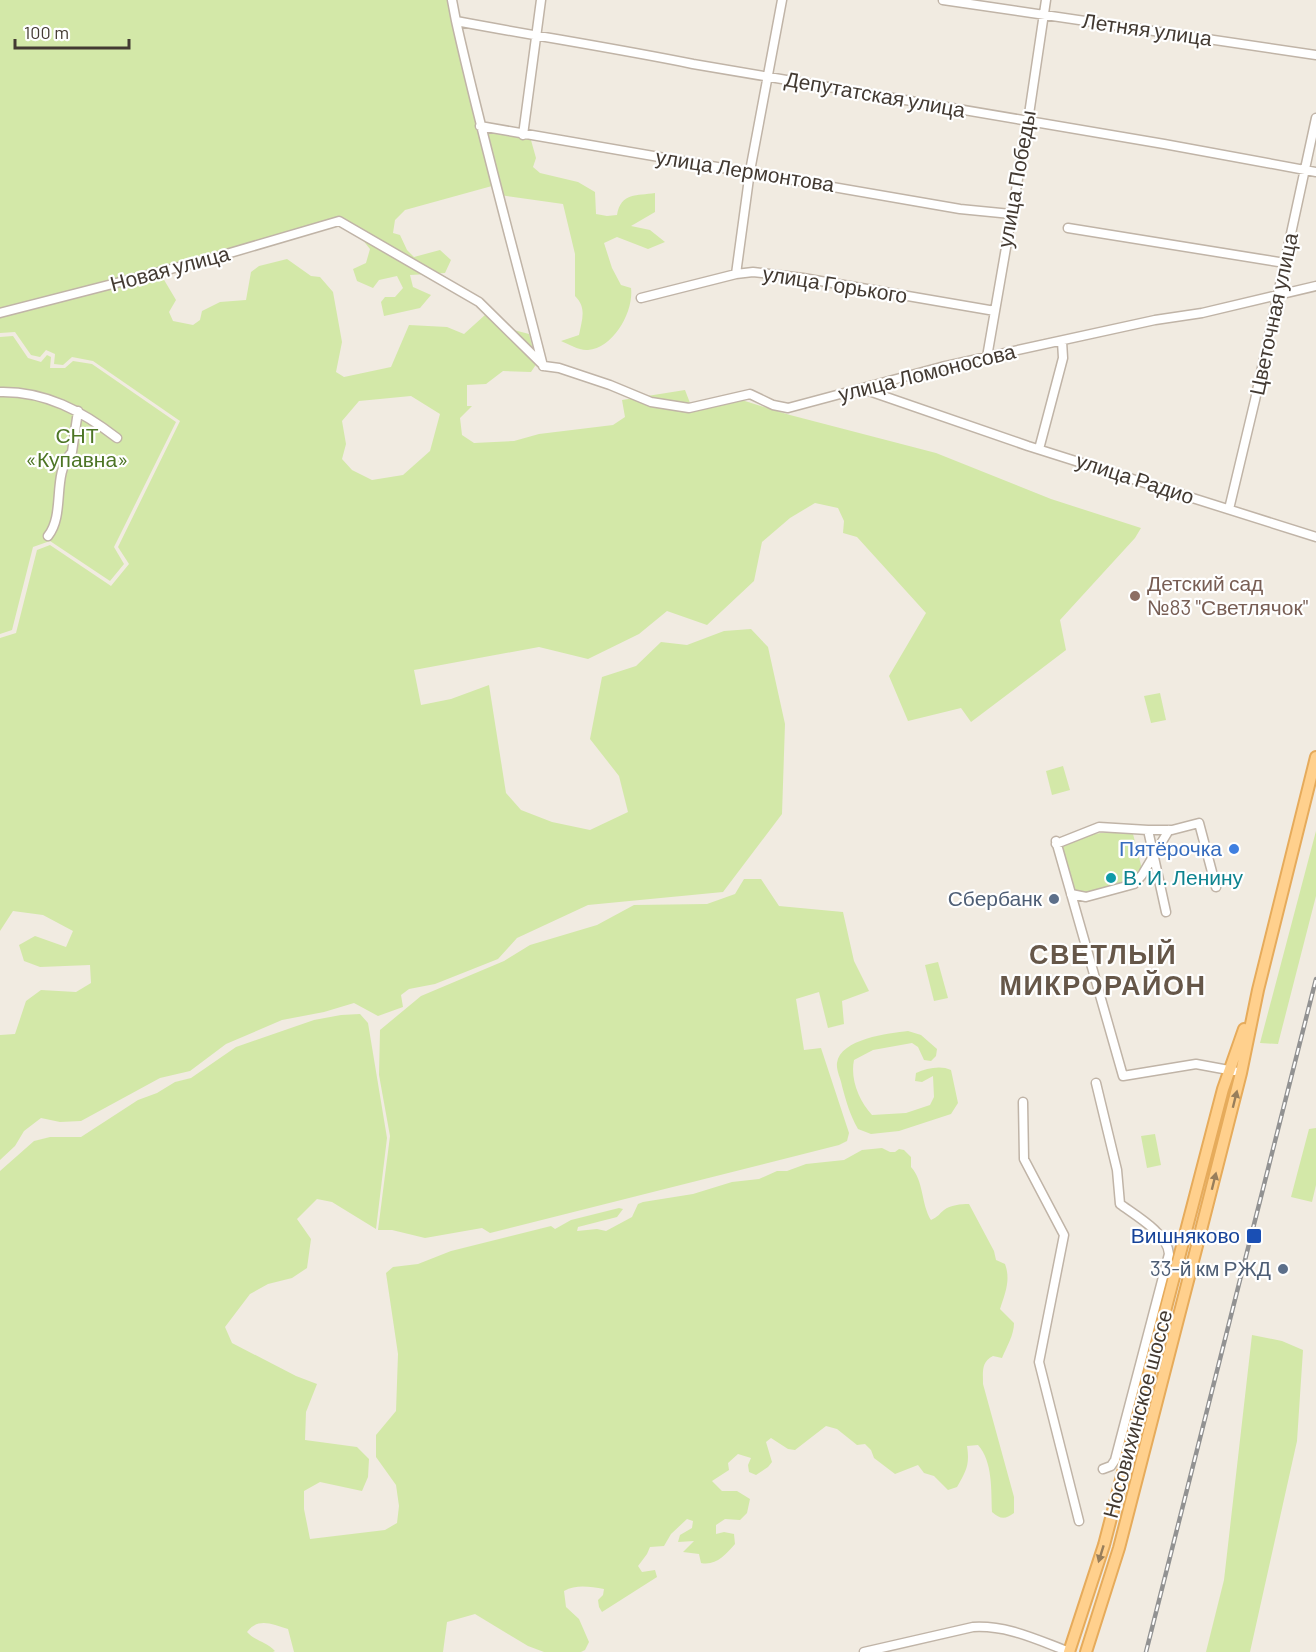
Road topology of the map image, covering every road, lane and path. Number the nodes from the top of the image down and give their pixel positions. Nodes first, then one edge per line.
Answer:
1 (452, 0) edge
2 (541, 0) edge
3 (782, 0) edge
4 (943, 0) edge
5 (1046, 0) edge
6 (1044, 15) junction
7 (456, 21) junction
8 (536, 36) junction
9 (1316, 55) edge
10 (767, 76) junction
11 (1316, 118) edge
12 (1028, 121) junction
13 (480, 126) junction
14 (523, 135) junction
15 (1305, 170) junction
16 (750, 171) junction
17 (1316, 172) edge
18 (1011, 214) junction
19 (1068, 228) dead end
20 (1285, 263) junction
21 (736, 274) junction
22 (1316, 286) edge
23 (1278, 295) junction
24 (641, 298) dead end
25 (995, 311) junction
26 (0, 313) edge
27 (1062, 341) junction
28 (987, 357) junction
29 (544, 366) junction
30 (861, 388) junction
31 (0, 392) edge
32 (78, 411) junction
33 (117, 438) dead end
34 (1039, 449) junction
35 (1229, 509) junction
36 (48, 536) dead end
37 (1316, 537) edge
38 (1316, 757) edge
39 (1148, 830) junction
40 (1169, 830) junction
41 (1154, 856) junction
42 (1216, 887) dead end
43 (1071, 894) junction
44 (1166, 912) dead end
45 (1258, 990) junction
46 (1230, 1070) junction
47 (1241, 1073) junction
48 (1096, 1083) dead end
49 (1023, 1102) dead end
50 (1103, 1469) dead end
51 (1079, 1521) dead end
52 (864, 1652) edge
53 (1069, 1652) edge
54 (1086, 1652) edge

1 - 7 street
2 - 8 street
3 - 10 street
4 - 6 street, Летняя улица
5 - 6 street, улица Победы
6 - 9 street, Летняя улица
6 - 12 street, улица Победы
7 - 8 street, Депутатская улица
7 - 13 street
8 - 10 street, Депутатская улица
8 - 14 street
10 - 12 street, Депутатская улица
10 - 16 street
11 - 15 street, Цветочная улица
12 - 15 street, Депутатская улица
12 - 18 street, улица Победы
13 - 14 street, улица Лермонтова
13 - 29 street
14 - 16 street, улица Лермонтова
15 - 17 street, Депутатская улица
15 - 20 street, Цветочная улица
16 - 18 street, улица Лермонтова
16 - 21 street
18 - 25 street, улица Победы
19 - 20 street
20 - 23 street, Цветочная улица
21 - 24 street, улица Горького
21 - 25 street, улица Горького
22 - 23 street, улица Ломоносова
23 - 27 street, улица Ломоносова
23 - 35 street, Цветочная улица
25 - 28 street, улица Победы
26 - 29 street, Новая улица
27 - 28 street, улица Ломоносова
27 - 34 street
28 - 30 street, улица Ломоносова
29 - 30 street, улица Ломоносова
30 - 34 street, улица Радио
31 - 32 street
32 - 33 street
32 - 36 street
34 - 35 street, улица Радио
35 - 37 street, улица Радио
38 - 45 main road, Носовихинское шоссе
39 - 40 street
39 - 41 street
39 - 43 street
40 - 41 street
40 - 42 street
41 - 43 street
41 - 44 street
43 - 46 street
45 - 46 main road, Носовихинское шоссе
45 - 47 main road, Носовихинское шоссе
46 - 47 street
46 -> 53 main road, Носовихинское шоссе
54 -> 47 main road, Носовихинское шоссе
48 - 50 street
49 - 51 street
52 - 53 street

